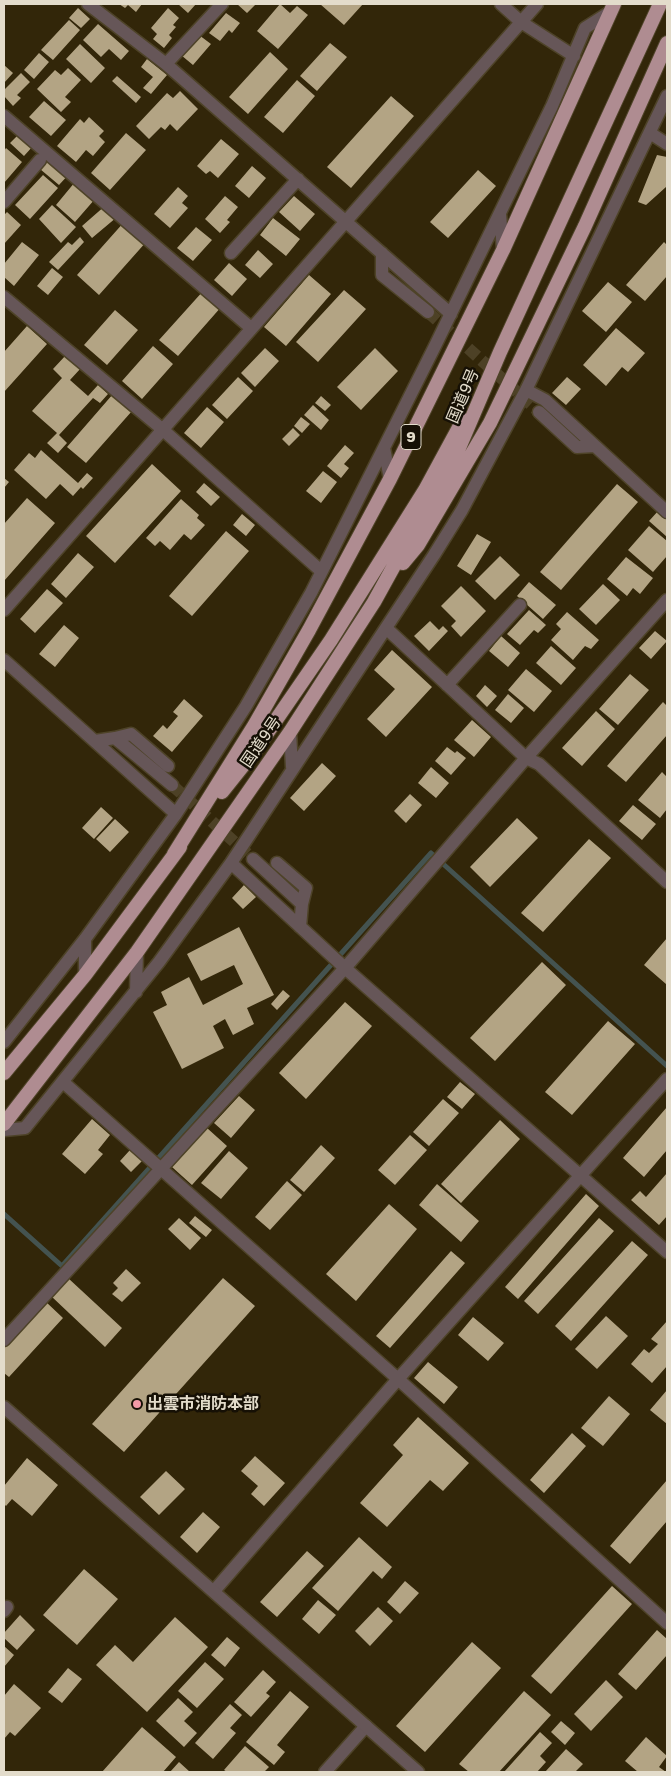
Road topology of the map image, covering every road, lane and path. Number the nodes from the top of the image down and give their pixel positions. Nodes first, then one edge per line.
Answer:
1 (88, 4) edge
2 (222, 4) edge
3 (501, 4) edge
4 (538, 4) edge
5 (660, 4) edge
6 (612, 8) edge
7 (522, 22) junction
8 (667, 43) edge
9 (574, 56) junction
10 (166, 64) junction
11 (667, 96) edge
12 (4, 116) edge
13 (650, 133) junction
14 (667, 144) edge
15 (40, 160) dead end
16 (298, 179) junction
17 (4, 202) edge
18 (500, 211) junction
19 (345, 221) junction
20 (585, 226) junction
21 (503, 250) junction
22 (231, 252) dead end
23 (382, 253) junction
24 (590, 258) junction
25 (4, 297) edge
26 (428, 312) tunnel mouth
27 (451, 314) junction
28 (251, 328) junction
29 (500, 352) junction
30 (526, 390) junction
31 (538, 412) tunnel mouth
32 (162, 429) junction
33 (595, 446) junction
34 (384, 448) junction
35 (458, 478) junction
36 (390, 479) junction
37 (462, 510) junction
38 (667, 512) edge
39 (322, 571) junction
40 (667, 600) edge
41 (374, 602) junction
42 (520, 604) dead end
43 (4, 610) edge
44 (386, 628) junction
45 (4, 660) edge
46 (447, 685) junction
47 (290, 732) junction
48 (116, 738) junction
49 (95, 741) junction
50 (526, 758) junction
51 (168, 766) dead end
52 (292, 767) junction
53 (172, 785) tunnel mouth
54 (176, 814) junction
55 (174, 854) junction
56 (253, 859) tunnel mouth
57 (231, 862) junction
58 (277, 863) dead end
59 (667, 882) edge
60 (302, 904) junction
61 (300, 927) junction
62 (85, 939) junction
63 (137, 952) junction
64 (345, 968) junction
65 (84, 975) junction
66 (136, 992) junction
67 (6, 1036) edge
68 (4, 1073) edge
69 (667, 1078) edge
70 (63, 1082) junction
71 (4, 1124) edge
72 (4, 1130) edge
73 (162, 1169) junction
74 (582, 1176) junction
75 (667, 1252) edge
76 (4, 1340) edge
77 (398, 1379) junction
78 (4, 1406) edge
79 (214, 1591) junction
80 (667, 1623) edge
81 (366, 1726) junction
82 (325, 1772) edge
83 (418, 1772) edge

1 - 10 street
2 - 10 street
3 - 7 street
4 - 7 street
5 - 29 highway, 国道9号 / 9
6 - 9 street
6 - 21 highway, 9
7 - 9 street
7 - 19 street
8 - 20 highway, 9
9 - 18 street
10 - 16 street
11 - 13 street
12 - 28 street
13 - 14 street
13 - 24 street
15 - 17 street
16 - 19 street
16 - 22 street
18 - 21 street
18 - 27 street
19 - 23 street
19 - 28 street
20 - 24 street
20 - 35 highway, 9
21 - 36 highway, 9
23 - 26 street
23 - 27 street
24 - 30 street
25 - 32 street
27 - 34 street
28 - 32 street
29 - 41 highway, 国道9号 / 9
29 - 55 highway, 国道9号 / 9
30 - 33 street
30 - 37 street
31 - 33 street
32 - 39 street
32 - 43 street
33 - 38 street
34 - 36 street
34 - 39 street
35 - 37 street
35 - 41 highway, 9
36 - 55 highway, 9
37 - 44 street
39 - 54 street
40 - 50 street
41 - 47 highway, 国道9号 / 9
42 - 46 street
44 - 46 street
44 - 52 street
45 - 49 street
46 - 50 street
47 - 52 street
47 - 63 highway, 国道9号 / 9
48 - 49 street
48 - 51 street
48 - 53 street
49 - 54 street
50 - 59 street
50 - 64 street
52 - 57 street
54 - 62 street
55 - 65 highway, 国道9号 / 9
56 - 60 street
57 - 61 street
57 - 66 street
58 - 60 street
60 - 61 street
61 - 64 street
62 - 65 street
62 - 67 street
63 - 66 street
63 - 71 highway, 国道9号 / 9
64 - 73 street
64 - 74 street
65 - 68 highway, 国道9号 / 9
66 - 70 street
69 - 74 street
70 - 72 street
70 - 73 street
73 - 76 street
73 - 77 street
74 - 75 street
74 - 77 street
77 - 79 street
77 - 80 street
78 - 79 street
79 - 81 street
81 - 82 street
81 - 83 street

